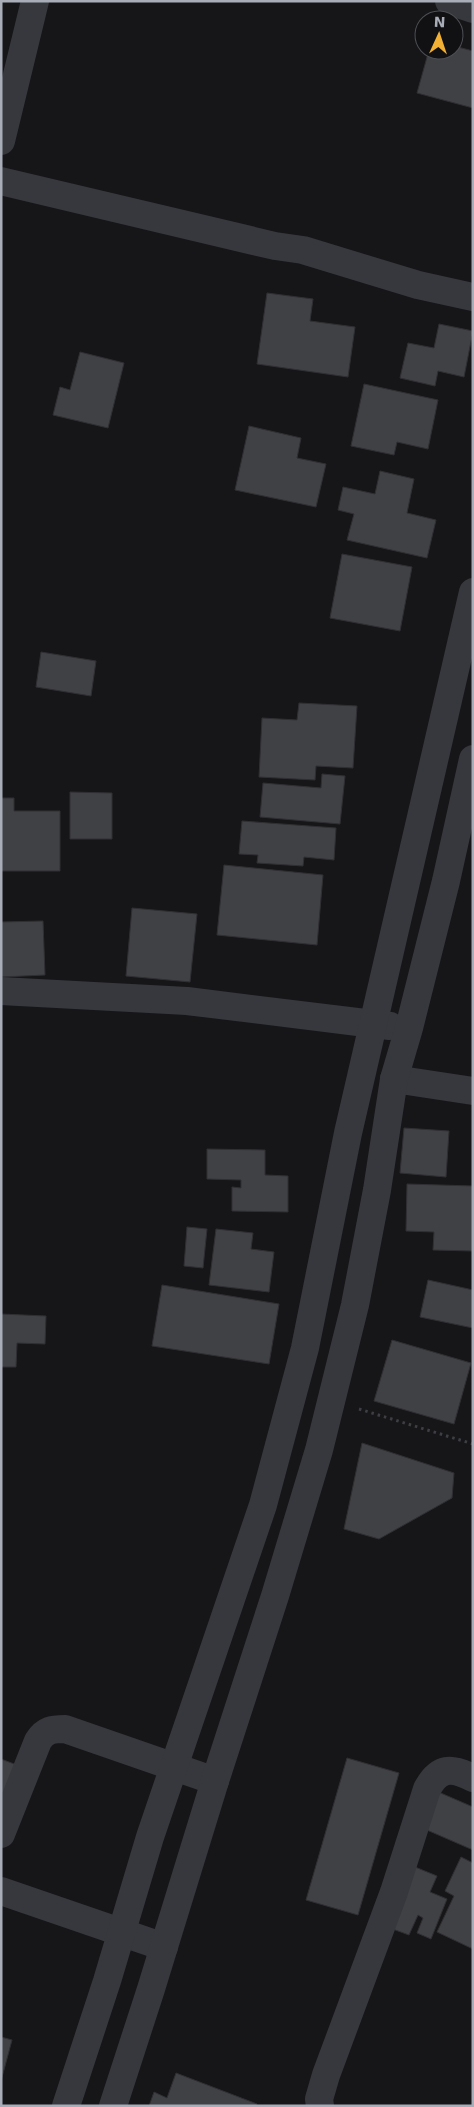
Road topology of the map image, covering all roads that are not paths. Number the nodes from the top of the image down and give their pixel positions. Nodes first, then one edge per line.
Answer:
1 (35, 1) edge
2 (449, 1) edge
3 (473, 9) edge
4 (1, 141) edge
5 (1, 181) edge
6 (473, 297) edge
7 (473, 592) edge
8 (473, 759) edge
9 (1, 991) edge
10 (373, 1025) junction
11 (409, 1028) junction
12 (394, 1078) junction
13 (473, 1091) edge
14 (174, 1768) junction
15 (473, 1778) edge
16 (214, 1781) junction
17 (1, 1834) edge
18 (1, 1890) edge
19 (122, 1933) junction
20 (164, 1947) junction
21 (66, 2106) edge
22 (113, 2106) edge
23 (320, 2106) edge

1 - 4 street
2 - 3 street
5 - 6 street
7 - 10 street
8 - 11 street
9 - 10 street
10 - 11 street
10 - 14 street
11 - 12 street
12 - 13 street
12 - 16 street
14 - 16 street
14 - 17 street
14 - 19 street
15 - 23 street
16 - 20 street
18 - 19 street
19 - 20 street
19 - 21 street
20 - 22 street

